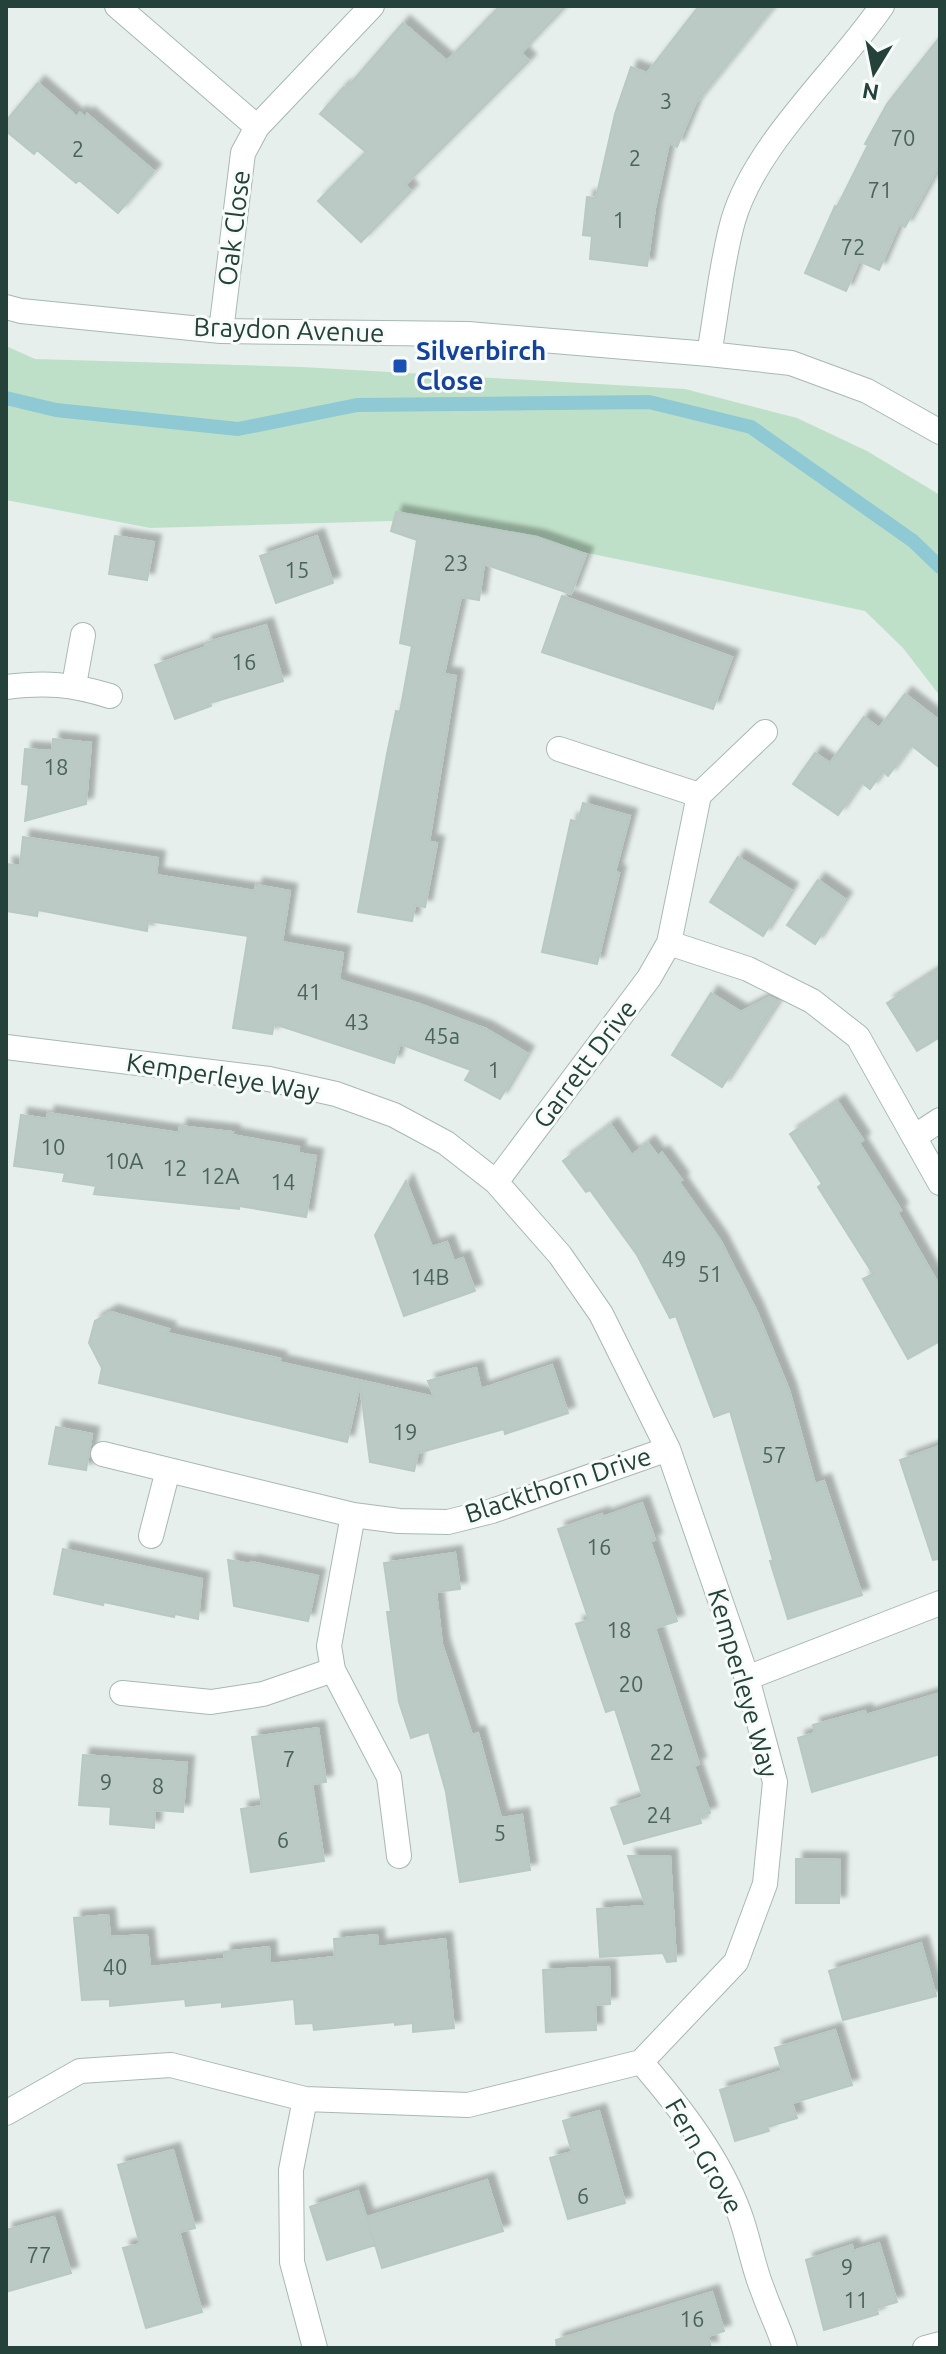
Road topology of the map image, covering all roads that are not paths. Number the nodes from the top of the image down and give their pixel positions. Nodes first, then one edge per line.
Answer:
1 (117, 6) edge
2 (372, 6) edge
3 (882, 6) edge
4 (257, 127) junction
5 (6, 307) edge
6 (221, 331) junction
7 (709, 354) junction
8 (940, 432) edge
9 (83, 635) dead end
10 (74, 685) junction
11 (6, 687) edge
12 (110, 696) dead end
13 (765, 732) dead end
14 (559, 749) dead end
15 (699, 795) junction
16 (669, 943) junction
17 (6, 1047) edge
18 (940, 1120) edge
19 (914, 1137) junction
20 (496, 1182) junction
21 (940, 1183) edge
22 (668, 1449) junction
23 (103, 1454) dead end
24 (168, 1470) junction
25 (353, 1515) junction
26 (151, 1536) dead end
27 (940, 1603) edge
28 (333, 1670) junction
29 (747, 1678) junction
30 (122, 1693) dead end
31 (399, 1856) dead end
32 (641, 2062) junction
33 (305, 2099) junction
34 (6, 2113) edge
35 (940, 2344) edge
36 (315, 2348) edge
37 (785, 2348) edge
38 (925, 2348) edge

1 - 4 street
2 - 4 street, Oak Close
3 - 7 street
4 - 6 street, Oak Close
5 - 6 street, Braydon Avenue
6 - 7 street, Braydon Avenue
7 - 8 street, Braydon Avenue
9 - 10 street
10 - 11 street
10 - 12 street
13 - 15 street
14 - 15 street
15 - 16 street, Garrett Drive
16 - 19 street
16 - 20 street, Garrett Drive
17 - 20 street, Kemperleye Way
18 - 19 street
19 - 21 street
20 - 22 street, Kemperleye Way
22 - 25 street, Blackthorn Drive
22 - 29 street, Kemperleye Way
23 - 24 street, Blackthorn Drive
24 - 25 street, Blackthorn Drive
24 - 26 street
25 - 28 street
27 - 29 street
28 - 30 street
28 - 31 street
29 - 32 street, Kemperleye Way
32 - 33 street
32 - 37 street, Fern Grove
33 - 34 street
33 - 36 street
35 - 38 street

